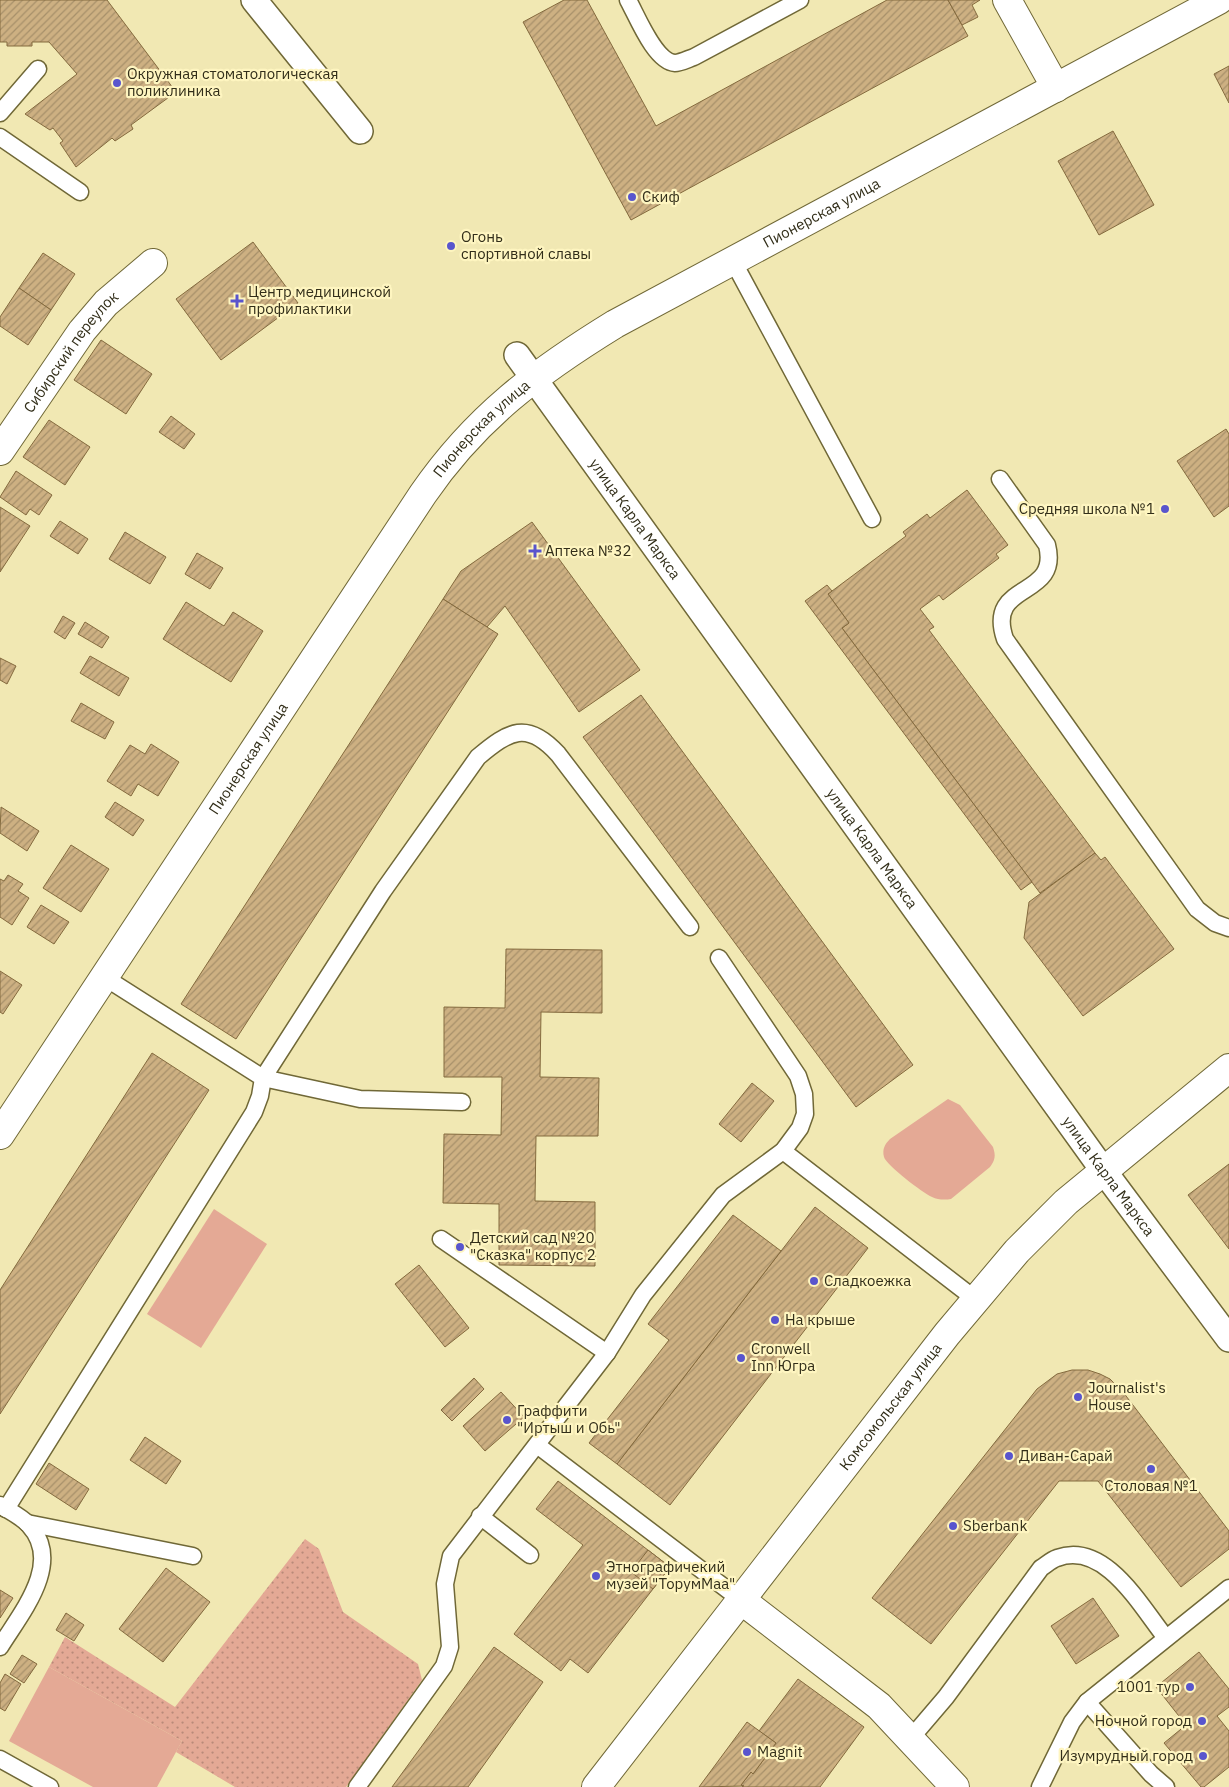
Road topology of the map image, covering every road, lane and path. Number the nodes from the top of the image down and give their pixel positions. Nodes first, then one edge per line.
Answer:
1 (254, 0) edge
2 (628, 0) edge
3 (800, 0) edge
4 (1007, 0) edge
5 (1219, 0) edge
6 (38, 69) dead end
7 (1056, 88) junction
8 (0, 113) edge
9 (360, 131) dead end
10 (0, 137) edge
11 (80, 192) dead end
12 (733, 261) junction
13 (153, 263) dead end
14 (518, 355) dead end
15 (534, 377) junction
16 (0, 451) edge
17 (1000, 479) dead end
18 (872, 519) dead end
19 (690, 927) dead end
20 (1229, 928) edge
21 (719, 958) dead end
22 (104, 977) junction
23 (1229, 1068) edge
24 (263, 1078) junction
25 (462, 1102) dead end
26 (0, 1135) edge
27 (783, 1151) junction
28 (1103, 1170) junction
29 (441, 1239) dead end
30 (975, 1299) junction
31 (1229, 1339) edge
32 (608, 1354) junction
33 (536, 1445) junction
34 (3, 1507) edge
35 (480, 1516) junction
36 (28, 1523) junction
37 (530, 1555) dead end
38 (193, 1556) dead end
39 (1229, 1588) edge
40 (740, 1600) junction
41 (1166, 1638) junction
42 (0, 1647) edge
43 (1087, 1702) junction
44 (911, 1738) junction
45 (0, 1759) edge
46 (50, 1787) edge
47 (357, 1787) edge
48 (596, 1787) edge
49 (954, 1787) edge
50 (1040, 1787) edge
51 (1166, 1787) edge

1 - 9 street
2 - 3 lane
4 - 7 street
5 - 7 street, Пионерская улица
6 - 8 lane
7 - 12 street, Пионерская улица
10 - 11 lane
12 - 15 street, Пионерская улица
12 - 18 lane
13 - 16 street, Сибирский переулок
14 - 15 street, улица Карла Маркса
15 - 22 street, Пионерская улица
15 - 28 street, улица Карла Маркса
17 - 20 lane
19 - 24 lane
21 - 27 lane
22 - 24 lane
22 - 26 street, Пионерская улица
23 - 28 street, Комсомольская улица
24 - 25 lane
24 - 34 lane
27 - 30 lane
27 - 32 lane
28 - 30 street, Комсомольская улица
28 - 31 street, улица Карла Маркса
29 - 32 lane
30 - 40 street, Комсомольская улица
32 - 33 lane
33 - 35 lane
33 - 40 lane
34 - 36 lane
35 - 37 lane
35 - 47 lane
36 - 38 lane
36 - 42 lane
39 - 41 lane
40 - 44 street
40 - 48 street, Комсомольская улица
41 - 43 lane
41 - 44 lane
43 - 50 lane
43 - 51 lane
44 - 49 street
45 - 46 lane

